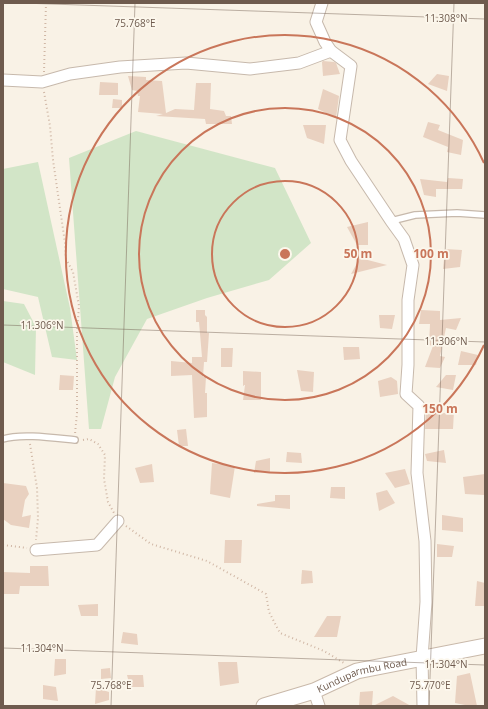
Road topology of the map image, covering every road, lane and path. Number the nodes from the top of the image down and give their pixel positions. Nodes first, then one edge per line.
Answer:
1 (46, 3) edge
2 (322, 3) edge
3 (331, 51) junction
4 (3, 80) edge
5 (44, 81) junction
6 (485, 215) edge
7 (391, 222) junction
8 (28, 436) junction
9 (3, 439) edge
10 (75, 440) junction
11 (118, 521) junction
12 (3, 545) edge
13 (36, 550) junction
14 (485, 646) edge
15 (422, 658) junction
16 (357, 671) junction
17 (314, 691) junction
18 (264, 706) edge
19 (319, 706) edge
20 (423, 706) edge

1 - 5 path
2 - 3 street
3 - 5 street
3 - 7 street
4 - 5 street
5 - 10 path
6 - 7 lane
7 - 15 street
8 - 9 lane
8 - 10 lane
8 - 13 path
10 - 11 path
11 - 13 street
11 - 16 path
12 - 13 path
14 - 15 main road, Kunduparmbu Road
15 - 16 main road, Kunduparmbu Road
15 - 20 street
16 - 17 main road, Kunduparmbu Road
17 - 18 main road, Kunduparmbu Road
17 - 19 street

